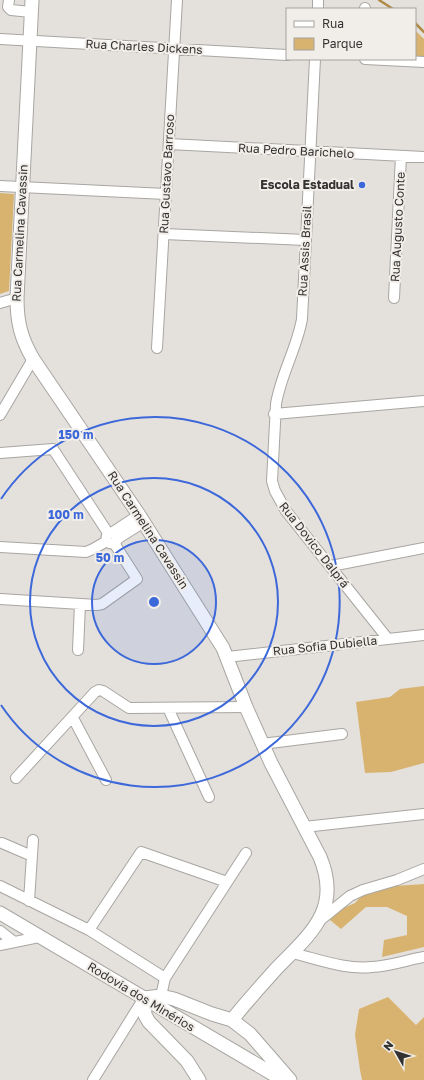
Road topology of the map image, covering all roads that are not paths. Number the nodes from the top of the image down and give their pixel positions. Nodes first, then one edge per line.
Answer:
1 (9, 0) edge
2 (177, 0) edge
3 (32, 6) edge
4 (0, 39) edge
5 (30, 40) junction
6 (174, 48) junction
7 (286, 55) edge
8 (315, 60) edge
9 (387, 60) edge
10 (424, 62) edge
11 (169, 144) junction
12 (311, 151) junction
13 (401, 156) junction
14 (424, 157) edge
15 (0, 186) edge
16 (22, 187) junction
17 (166, 194) junction
18 (164, 234) junction
19 (306, 240) junction
20 (17, 298) junction
21 (394, 298) dead end
22 (0, 303) edge
23 (157, 348) dead end
24 (33, 359) junction
25 (424, 401) edge
26 (274, 414) junction
27 (0, 415) edge
28 (0, 453) edge
29 (141, 518) junction
30 (112, 538) junction
31 (0, 547) edge
32 (424, 548) edge
33 (331, 566) junction
34 (0, 599) edge
35 (80, 604) junction
36 (424, 635) edge
37 (388, 639) junction
38 (78, 650) dead end
39 (227, 657) junction
40 (246, 707) junction
41 (168, 708) junction
42 (73, 718) junction
43 (342, 734) dead end
44 (262, 744) junction
45 (16, 778) dead end
46 (106, 780) dead end
47 (209, 797) dead end
48 (424, 814) edge
49 (304, 828) junction
50 (33, 840) dead end
51 (2, 843) dead end
52 (246, 853) dead end
53 (32, 856) junction
54 (424, 869) edge
55 (226, 882) junction
56 (0, 886) edge
57 (29, 901) junction
58 (0, 913) edge
59 (319, 921) junction
60 (89, 930) junction
61 (0, 931) edge
62 (39, 937) junction
63 (14, 942) junction
64 (0, 945) edge
65 (292, 953) junction
66 (424, 957) edge
67 (165, 978) junction
68 (161, 996) junction
69 (144, 998) junction
70 (232, 1020) junction
71 (93, 1080) edge
72 (199, 1080) edge
73 (283, 1080) edge
74 (290, 1080) edge

1 - 3 street
2 - 6 street, Rua Gustavo Barroso
3 - 5 main road, Rua Carmelina Cavassin
4 - 5 street, Rua Charles Dickens
5 - 6 street, Rua Charles Dickens
5 - 16 main road, Rua Carmelina Cavassin
6 - 7 street, Rua Charles Dickens
6 - 11 street, Rua Gustavo Barroso
8 - 12 street, Rua Assis Brasil
9 - 10 street
11 - 12 street, Rua Pedro Barichelo
11 - 17 street, Rua Gustavo Barroso
12 - 13 street, Rua Pedro Barichelo
12 - 19 street, Rua Assis Brasil
13 - 14 street, Rua Pedro Barichelo
13 - 21 street, Rua Augusto Conte
15 - 16 street
16 - 17 street
16 - 20 main road, Rua Carmelina Cavassin
17 - 18 street, Rua Gustavo Barroso
18 - 19 street
18 - 23 street, Rua Gustavo Barroso
19 - 26 street, Rua Assis Brasil
20 - 22 street
20 - 24 main road, Rua Carmelina Cavassin
24 - 27 street
24 - 29 main road, Rua Carmelina Cavassin
25 - 26 street
26 - 33 street, Rua Dovico Dalprá
28 - 30 street
29 - 30 street
29 - 39 main road, Rua Carmelina Cavassin
30 - 31 street
30 - 35 street
32 - 33 street
33 - 37 street, Rua Dovico Dalprá
34 - 35 street
35 - 38 street
36 - 37 street, Rua Sofia Dubiella
37 - 39 street, Rua Sofia Dubiella
39 - 40 main road, Rua Carmelina Cavassin
40 - 41 street
40 - 44 main road, Rua Carmelina Cavassin
41 - 42 street
41 - 47 street
42 - 45 street
42 - 46 street
43 - 44 street
44 - 49 main road, Rua Carmelina Cavassin
48 - 49 street
49 - 59 main road, Rua Carmelina Cavassin
50 - 53 street
51 - 53 street
52 - 55 street
53 - 57 street
54 - 59 street
55 - 60 street
55 - 67 street
56 - 57 street
57 - 60 street
58 - 62 main road, Rodovia dos Minérios
59 - 65 main road, Rua Carmelina Cavassin
60 - 67 street
61 - 63 street
62 - 63 street
62 - 69 main road, Rodovia dos Minérios
63 - 64 street
65 - 66 street
65 - 70 main road, Rua Carmelina Cavassin
67 - 68 street
68 - 69 main road
68 - 70 main road
69 - 71 street
69 - 72 main road
69 - 73 main road, Rodovia dos Minérios
70 - 74 main road

